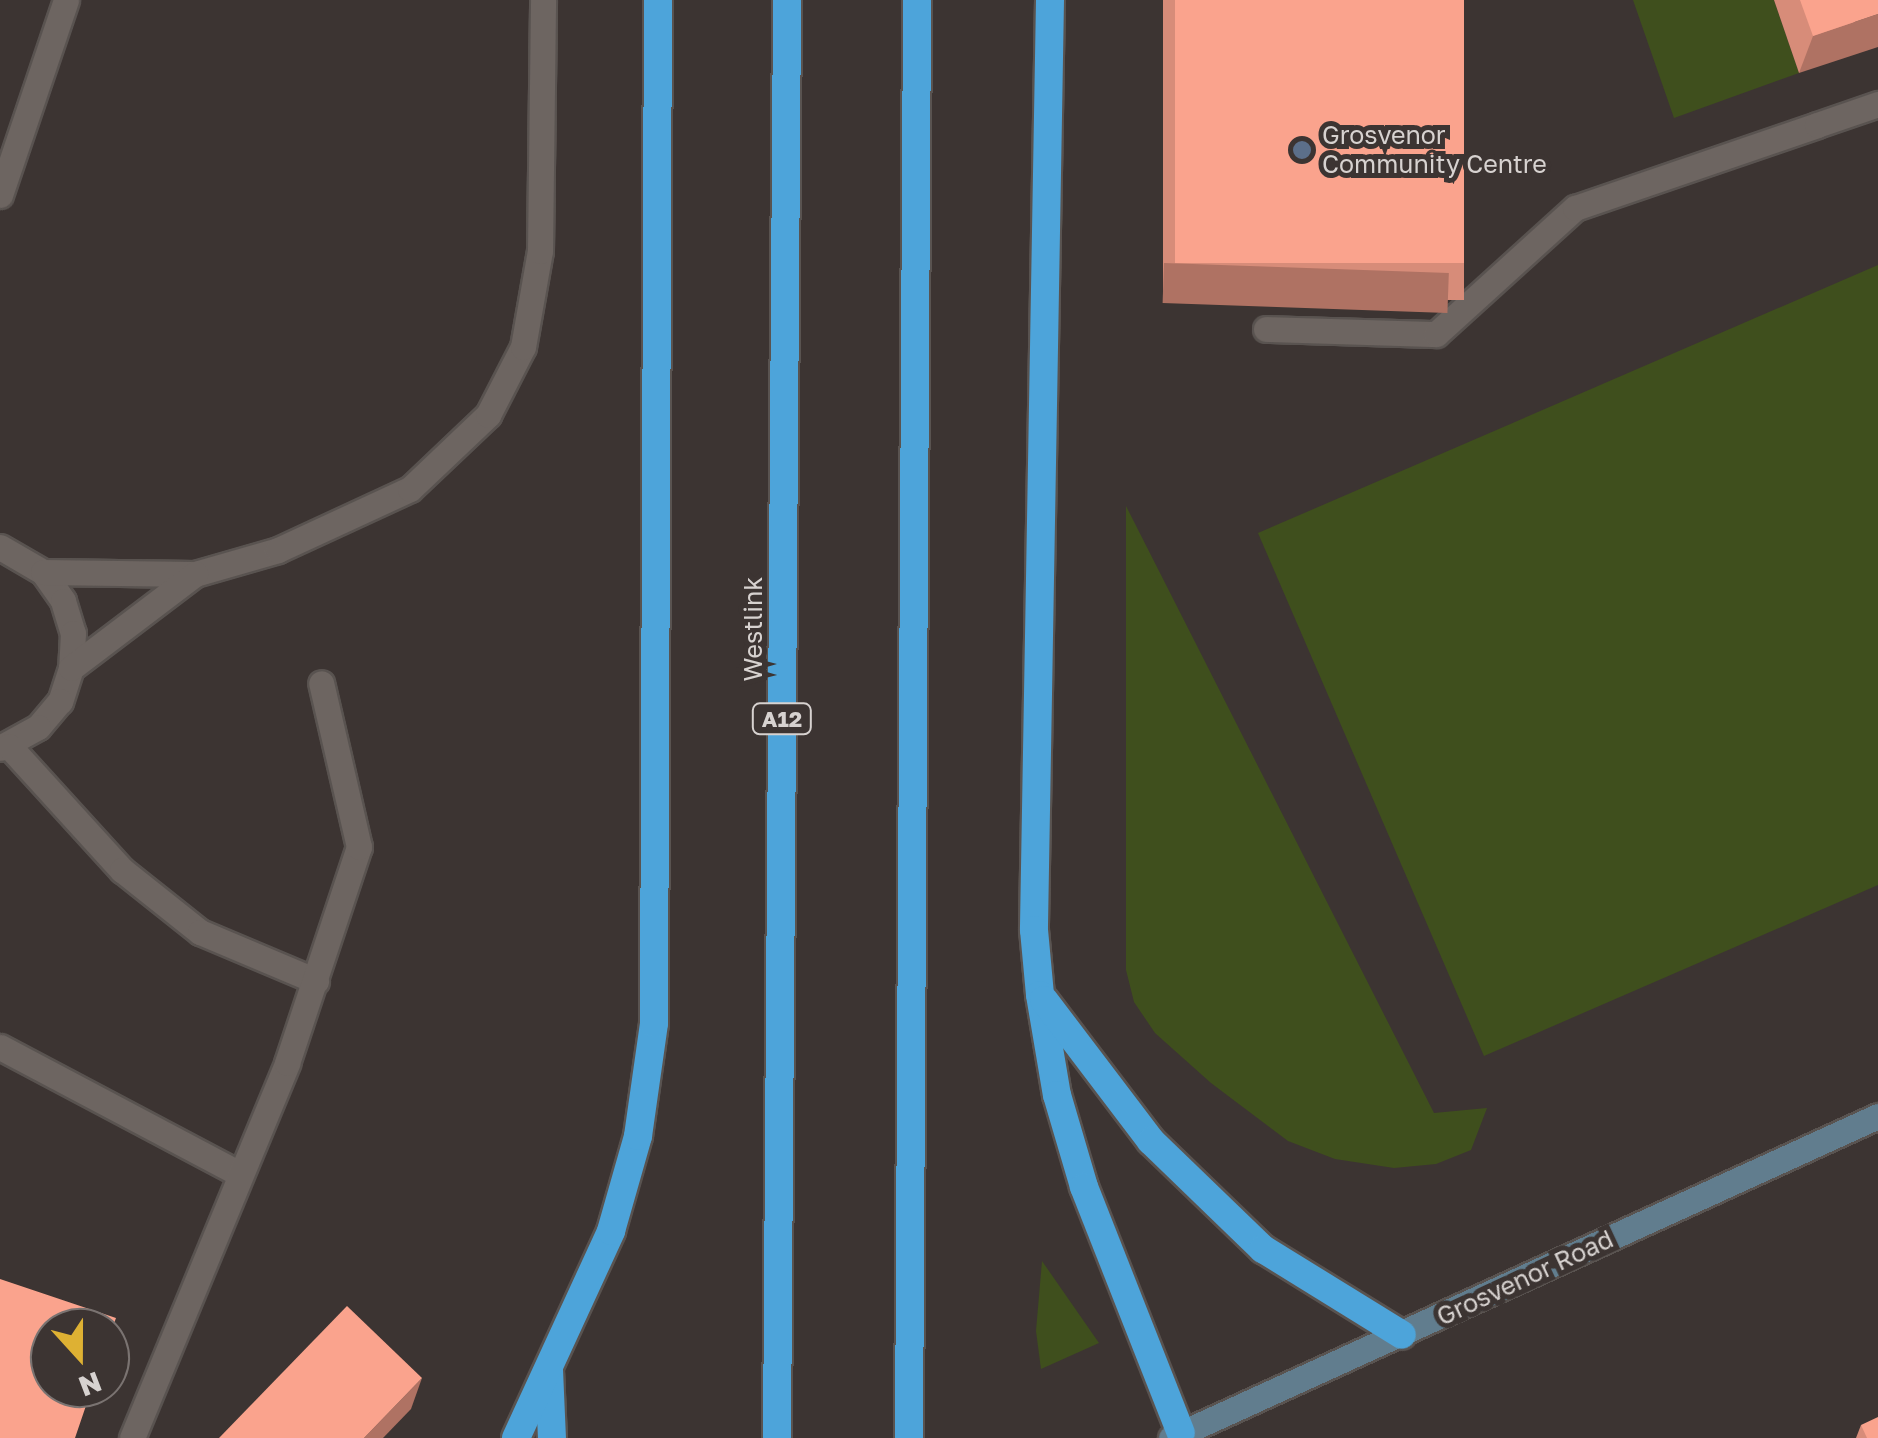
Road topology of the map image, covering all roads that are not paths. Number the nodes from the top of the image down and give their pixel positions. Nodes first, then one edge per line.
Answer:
1 (66, 0) edge
2 (543, 0) edge
3 (658, 0) edge
4 (787, 0) edge
5 (917, 0) edge
6 (1050, 0) edge
7 (1878, 104) edge
8 (0, 195) edge
9 (1266, 329) dead end
10 (0, 526) edge
11 (8, 549) edge
12 (43, 572) junction
13 (195, 574) junction
14 (71, 668) junction
15 (321, 684) dead end
16 (4, 747) edge
17 (316, 981) junction
18 (1040, 995) junction
19 (0, 1047) edge
20 (1878, 1116) edge
21 (238, 1174) junction
22 (1402, 1335) junction
23 (549, 1363) junction
24 (1176, 1436) edge
25 (132, 1438) edge
26 (516, 1438) edge
27 (552, 1438) edge
28 (777, 1438) edge
29 (909, 1438) edge

1 - 8 street
2 - 13 street
3 - 23 highway
4 - 28 highway, Westlink / A12
5 - 29 highway
6 - 18 highway
7 - 9 street
10 - 11 street
11 - 12 street
12 - 13 street
12 - 14 street
13 - 14 street
14 - 16 street
15 - 17 street
16 - 17 street
17 - 21 street
18 - 22 highway
18 - 24 highway
19 - 21 street
20 - 22 main road, Grosvenor Road
21 - 25 street
22 - 24 main road, Grosvenor Road
23 - 26 highway
23 - 27 highway

